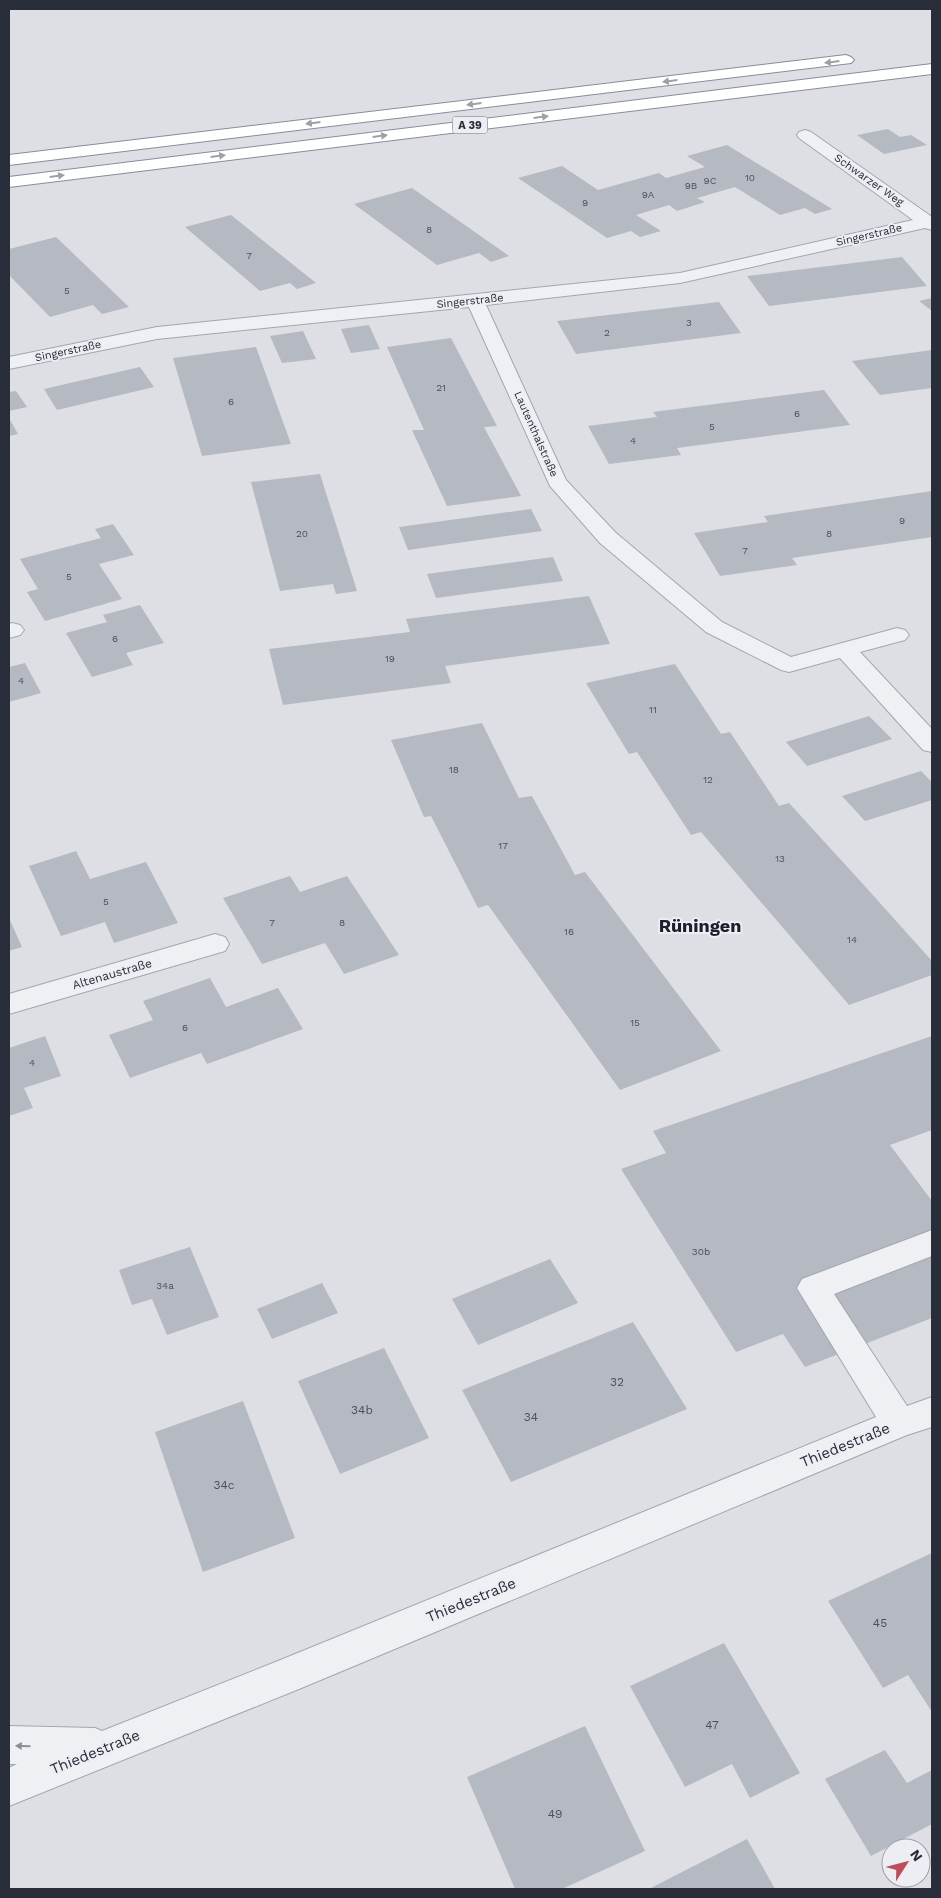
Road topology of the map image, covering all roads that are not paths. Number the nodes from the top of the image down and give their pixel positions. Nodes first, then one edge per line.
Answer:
1 (864, 58) dead end
2 (932, 69) edge
3 (805, 135) dead end
4 (9, 160) edge
5 (9, 182) edge
6 (930, 224) edge
7 (475, 301) junction
8 (9, 363) edge
9 (897, 635) dead end
10 (845, 650) junction
11 (932, 744) edge
12 (215, 944) dead end
13 (9, 1004) edge
14 (932, 1243) edge
15 (916, 1417) edge
16 (9, 1745) edge
17 (107, 1747) junction
18 (9, 1787) edge

1 -> 4 highway, A 39
5 -> 2 highway, A 39
3 - 6 street, Schwarzer Weg
6 - 7 street, Singerstraße
7 - 8 street, Singerstraße
7 - 10 street, Lautenthalstraße
9 - 10 street, Lautenthalstraße
10 - 11 street
12 - 13 street, Altenaustraße
14 - 15 street
15 - 17 street, Thiedestraße
17 -> 16 street
17 - 18 street, Thiedestraße

